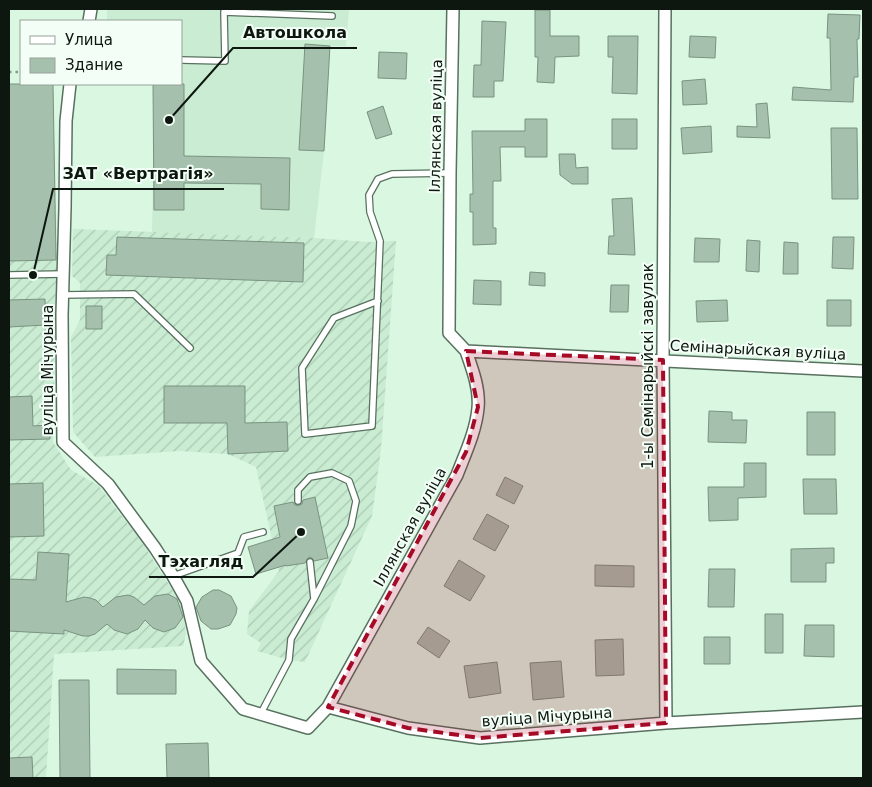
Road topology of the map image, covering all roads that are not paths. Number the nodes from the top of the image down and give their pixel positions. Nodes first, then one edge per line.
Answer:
1 (453, 9) edge
2 (665, 9) edge
3 (332, 16) dead end
4 (182, 60) edge
5 (70, 85) edge
6 (450, 173) junction
7 (63, 274) junction
8 (9, 275) edge
9 (62, 295) junction
10 (378, 300) junction
11 (190, 348) dead end
12 (466, 350) junction
13 (662, 360) junction
14 (863, 371) edge
15 (298, 501) dead end
16 (263, 532) dead end
17 (310, 562) dead end
18 (173, 576) junction
19 (314, 599) junction
20 (328, 708) junction
21 (863, 712) edge
22 (260, 714) junction
23 (666, 723) junction

1 - 6 street, Іллянская вуліца
2 - 13 street, 1-ы Семінарыйскі завулак
3 - 4 lane
5 - 7 street, вуліца Мічурына
6 - 10 lane
6 - 12 street, Іллянская вуліца
7 - 8 lane
7 - 9 street, вуліца Мічурына
9 - 11 lane
9 - 18 street, вуліца Мічурына
10 - 10 lane
12 - 13 street, Семінарыйская вуліца
12 - 20 street, Іллянская вуліца
13 - 14 street, Семінарыйская вуліца
13 - 23 street, 1-ы Семінарыйскі завулак
15 - 19 lane
16 - 18 lane
17 - 19 lane
18 - 22 street, вуліца Мічурына
19 - 22 lane
20 - 22 street, вуліца Мічурына
20 - 23 street, вуліца Мічурына
21 - 23 street, вуліца Мічурына

